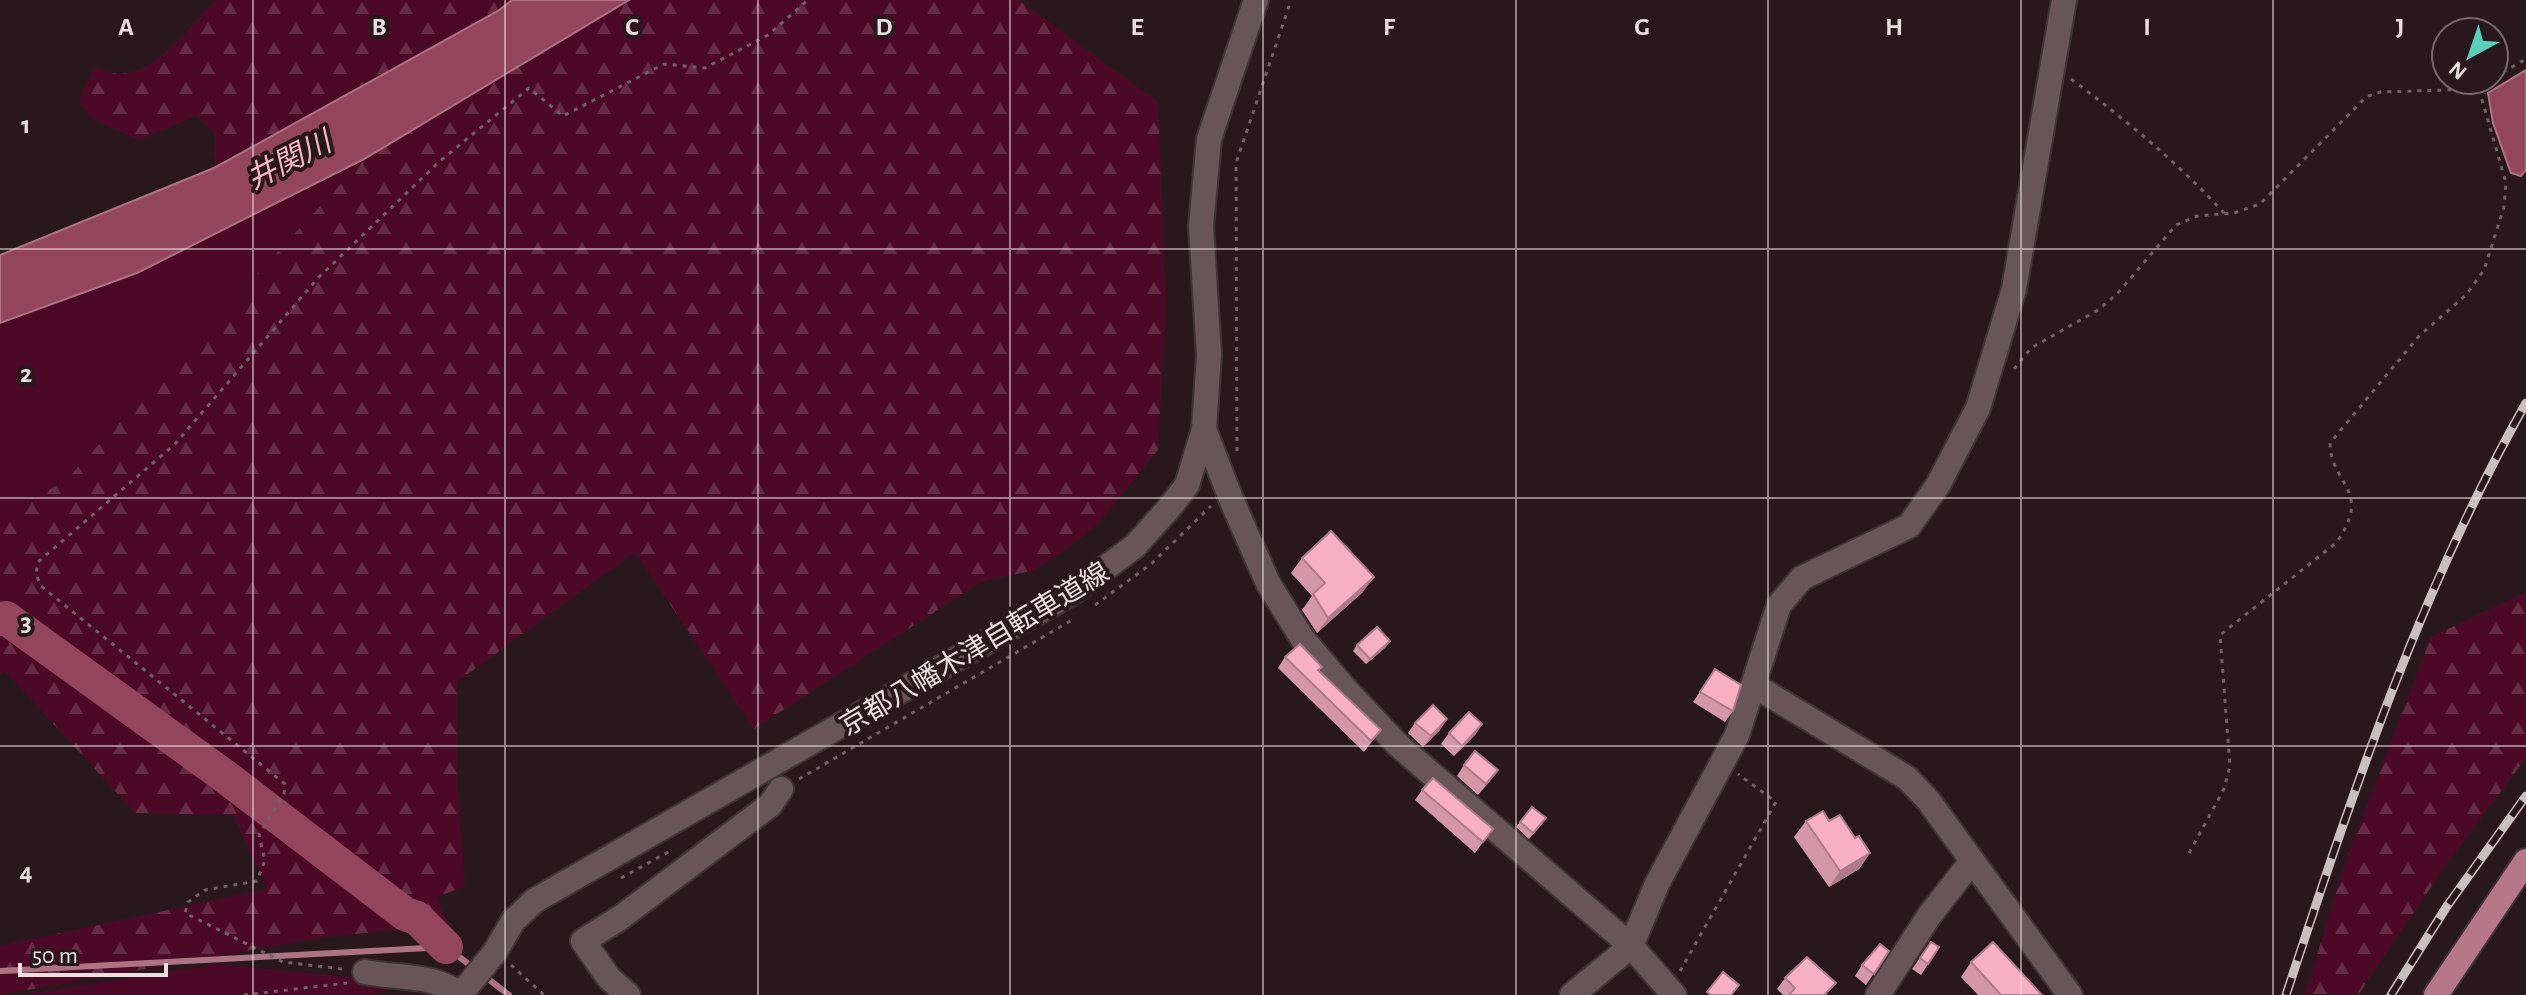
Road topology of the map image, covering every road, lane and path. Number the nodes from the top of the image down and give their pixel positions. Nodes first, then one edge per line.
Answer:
1 (808, 0) edge
2 (1256, 0) edge
3 (1291, 0) edge
4 (2064, 0) edge
5 (2053, 63) junction
6 (2430, 90) edge
7 (2481, 96) edge
8 (2224, 213) junction
9 (2009, 379) dead end
10 (1204, 429) junction
11 (1236, 457) dead end
12 (1231, 499) junction
13 (1085, 612) dead end
14 (1071, 620) dead end
15 (1755, 686) junction
16 (1723, 762) junction
17 (781, 789) joint
18 (677, 847) dead end
19 (2189, 853) dead end
20 (1972, 861) junction
21 (2526, 861) edge
22 (610, 882) dead end
23 (1631, 946) junction
24 (498, 960) junction
25 (365, 972) joint
26 (416, 986) edge
27 (1672, 991) edge
28 (463, 993) edge
29 (544, 995) edge
30 (628, 995) edge
31 (1572, 995) edge
32 (1878, 995) edge
33 (2070, 995) edge
34 (2436, 995) edge

1 - 25 path
2 - 10 street
3 - 11 path
4 - 5 street
5 - 8 path
5 - 15 street
6 - 8 path
7 - 19 path
8 - 9 path
10 - 12 street
10 - 24 street
12 - 13 path, 京都八幡木津自転車道線
12 - 23 street
14 - 17 path, 京都八幡木津自転車道線
15 - 16 street
15 - 20 street
16 - 23 street
16 - 27 path
17 - 30 street
18 - 22 path
20 - 32 street
20 - 33 street
21 - 34 main road
23 - 27 street
23 - 31 street
24 - 28 street
24 - 29 path
25 - 26 street
26 - 28 street

